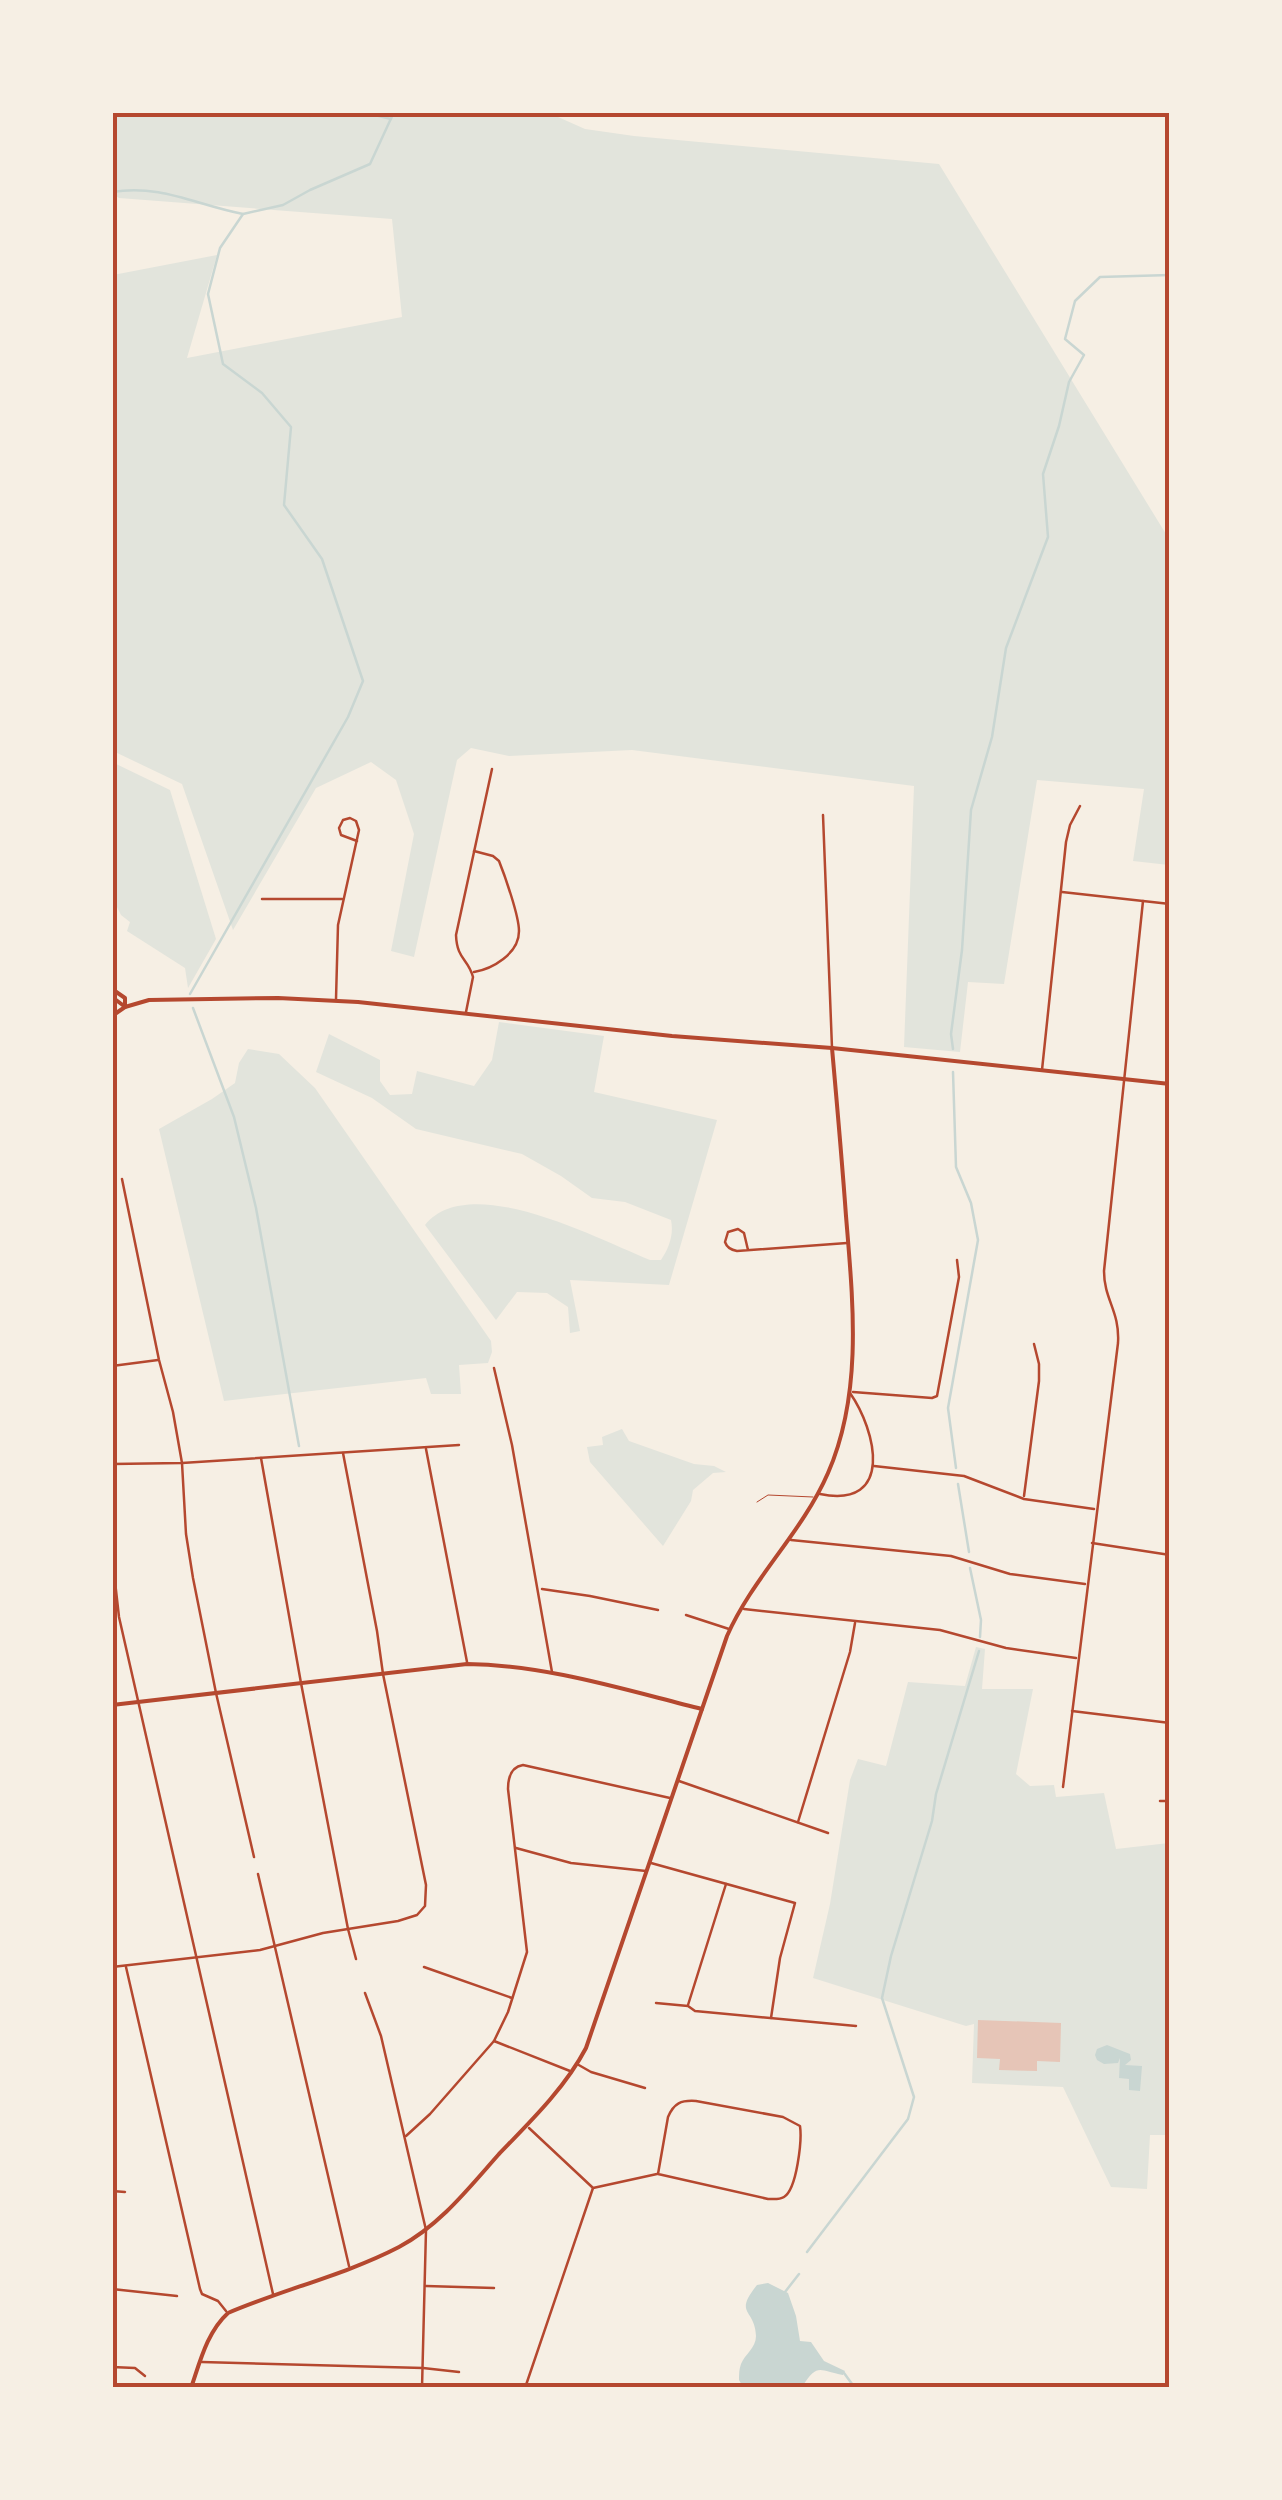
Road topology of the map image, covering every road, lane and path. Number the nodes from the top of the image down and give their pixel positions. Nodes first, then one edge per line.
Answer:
1 (492, 769) dead end
2 (1080, 806) dead end
3 (824, 815) dead end
4 (357, 841) junction
5 (474, 851) junction
6 (1061, 892) junction
7 (262, 899) dead end
8 (343, 899) junction
9 (1143, 901) junction
10 (1170, 904) edge
11 (472, 972) junction
12 (112, 993) edge
13 (336, 1001) junction
14 (125, 1006) junction
15 (466, 1014) junction
16 (112, 1016) edge
17 (832, 1048) junction
18 (1042, 1070) junction
19 (1124, 1079) junction
20 (1170, 1084) edge
21 (122, 1180) dead end
22 (848, 1243) junction
23 (748, 1250) junction
24 (957, 1260) dead end
25 (1034, 1344) dead end
26 (159, 1360) junction
27 (112, 1366) edge
28 (494, 1368) dead end
29 (849, 1391) junction
30 (459, 1446) dead end
31 (426, 1448) junction
32 (343, 1453) junction
33 (261, 1458) junction
34 (182, 1463) junction
35 (112, 1464) edge
36 (874, 1466) junction
37 (817, 1495) junction
38 (1024, 1499) junction
39 (758, 1502) dead end
40 (1096, 1510) junction
41 (791, 1540) junction
42 (1092, 1542) junction
43 (112, 1555) edge
44 (1170, 1555) edge
45 (1086, 1584) junction
46 (539, 1589) junction
47 (742, 1608) junction
48 (658, 1610) dead end
49 (686, 1614) dead end
50 (856, 1621) junction
51 (730, 1630) junction
52 (1078, 1658) junction
53 (468, 1664) junction
54 (552, 1673) junction
55 (384, 1674) junction
56 (300, 1683) junction
57 (216, 1693) junction
58 (138, 1702) junction
59 (112, 1705) edge
60 (702, 1709) junction
61 (1072, 1711) junction
62 (1170, 1724) edge
63 (678, 1780) junction
64 (1062, 1787) dead end
65 (672, 1799) junction
66 (1160, 1801) dead end
67 (1170, 1801) edge
68 (798, 1822) junction
69 (828, 1833) dead end
70 (515, 1848) junction
71 (254, 1857) dead end
72 (650, 1863) junction
73 (647, 1872) junction
74 (258, 1874) dead end
75 (726, 1884) junction
76 (348, 1929) junction
77 (275, 1947) junction
78 (196, 1958) junction
79 (356, 1959) dead end
80 (126, 1965) junction
81 (112, 1967) edge
82 (424, 1967) dead end
83 (365, 1993) dead end
84 (513, 1998) junction
85 (656, 2003) dead end
86 (688, 2006) junction
87 (771, 2018) junction
88 (856, 2026) dead end
89 (494, 2042) junction
90 (577, 2064) junction
91 (572, 2071) junction
92 (645, 2088) dead end
93 (526, 2125) junction
94 (406, 2136) junction
95 (658, 2174) junction
96 (593, 2188) junction
97 (112, 2191) edge
98 (126, 2192) dead end
99 (426, 2230) junction
100 (349, 2268) junction
101 (425, 2286) junction
102 (494, 2288) dead end
103 (112, 2289) edge
104 (177, 2296) dead end
105 (273, 2296) junction
106 (228, 2314) junction
107 (200, 2362) junction
108 (112, 2366) edge
109 (423, 2368) junction
110 (459, 2372) dead end
111 (145, 2376) dead end
112 (191, 2388) edge
113 (422, 2388) edge
114 (526, 2388) edge

1 - 5 street
2 - 6 street
3 - 17 street
4 - 4 street
4 - 8 street
5 - 11 street
5 - 11 street
6 - 9 street
6 - 18 street
7 - 8 street
8 - 13 street
9 - 10 street
9 - 19 street
11 - 15 street
12 - 14 street
13 - 14 street
13 - 15 street
14 - 16 street
15 - 17 street
17 - 18 street
17 - 22 street
18 - 19 street
19 - 20 street
19 - 40 street
21 - 26 street
22 - 23 street
22 - 29 street
23 - 23 street
24 - 29 street
25 - 38 street
26 - 27 street
26 - 34 street
28 - 46 street
29 - 36 street
29 - 37 street
30 - 31 street
31 - 32 street
31 - 53 street
32 - 33 street
32 - 55 street
33 - 34 street
33 - 56 street
34 - 35 street
34 - 57 street
36 - 37 street
36 - 38 street
37 - 39 lane
37 - 41 street
38 - 40 street
40 - 42 street
41 - 45 street
41 - 47 street
42 - 44 street
42 - 45 street
43 - 58 street
45 - 52 street
46 - 48 street
46 - 54 street
47 - 50 street
47 - 51 street
49 - 51 street
50 - 52 street
50 - 68 street
51 - 60 street
52 - 61 street
53 - 54 street
53 - 55 street
54 - 60 street
55 - 56 street
55 - 76 street
56 - 57 street
56 - 76 street
57 - 58 street
57 - 71 street
58 - 59 street
58 - 78 street
60 - 63 street
61 - 62 street
61 - 64 street
63 - 65 street
63 - 68 street
65 - 70 street
65 - 72 street
66 - 67 street
68 - 69 street
70 - 73 street
70 - 84 street
72 - 73 street
72 - 75 street
73 - 90 street
74 - 77 street
75 - 86 street
75 - 87 street
76 - 77 street
76 - 79 street
77 - 78 street
77 - 100 street
78 - 80 street
78 - 105 street
80 - 81 street
80 - 106 street
82 - 84 street
83 - 94 street
84 - 89 street
85 - 86 street
86 - 87 street
87 - 88 street
89 - 91 street
89 - 94 street
90 - 91 street
90 - 92 street
91 - 93 street
93 - 96 street
93 - 99 street
94 - 99 street
95 - 95 street
95 - 96 street
96 - 114 street
97 - 98 street
99 - 100 street
99 - 101 street
100 - 105 street
101 - 102 street
101 - 109 street
103 - 104 street
105 - 106 street
106 - 107 street
107 - 109 street
107 - 112 street
108 - 111 street
109 - 110 street
109 - 113 street

